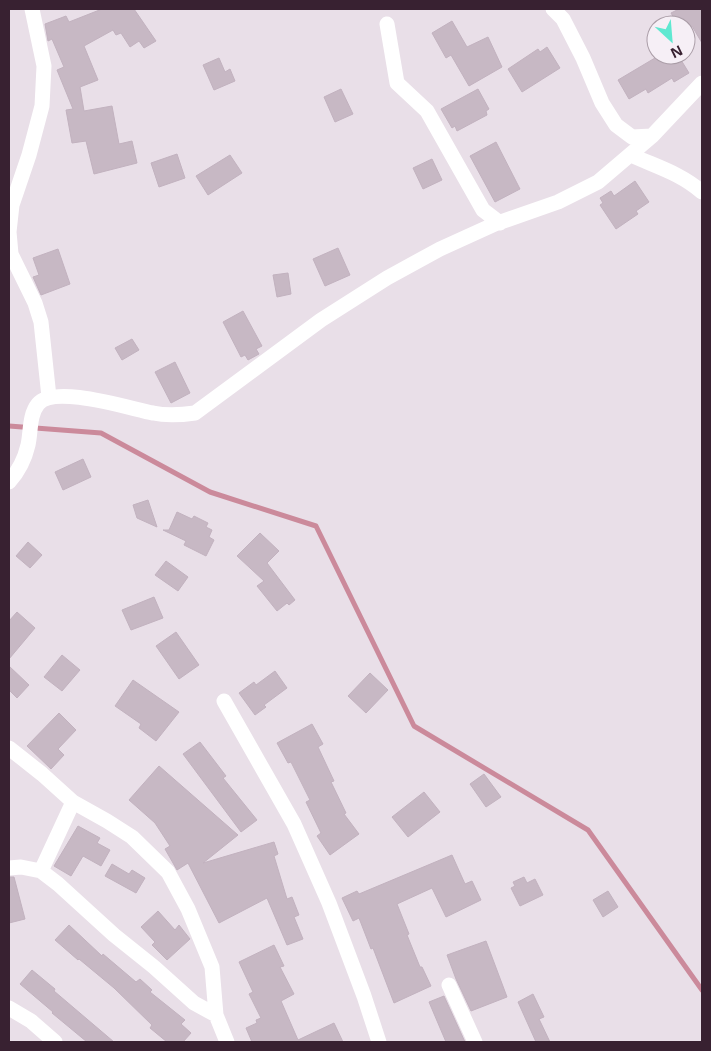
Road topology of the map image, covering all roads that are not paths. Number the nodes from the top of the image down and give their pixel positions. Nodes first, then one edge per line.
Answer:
1 (32, 9) edge
2 (554, 9) edge
3 (388, 24) dead end
4 (702, 82) edge
5 (652, 136) junction
6 (630, 155) junction
7 (702, 192) edge
8 (500, 222) junction
9 (50, 397) junction
10 (9, 482) edge
11 (224, 701) dead end
12 (9, 748) edge
13 (73, 802) junction
14 (9, 868) edge
15 (41, 871) junction
16 (449, 985) dead end
17 (9, 1008) edge
18 (216, 1015) junction
19 (54, 1042) edge
20 (227, 1042) edge
21 (379, 1042) edge
22 (475, 1042) edge

1 - 9 street
2 - 5 street
3 - 8 street
4 - 5 street
5 - 6 street
6 - 7 street
6 - 8 street
8 - 9 street
9 - 10 street
11 - 21 street
12 - 13 street
13 - 15 street
13 - 18 street
14 - 15 street
15 - 18 street
16 - 22 street
17 - 19 street
18 - 20 street

